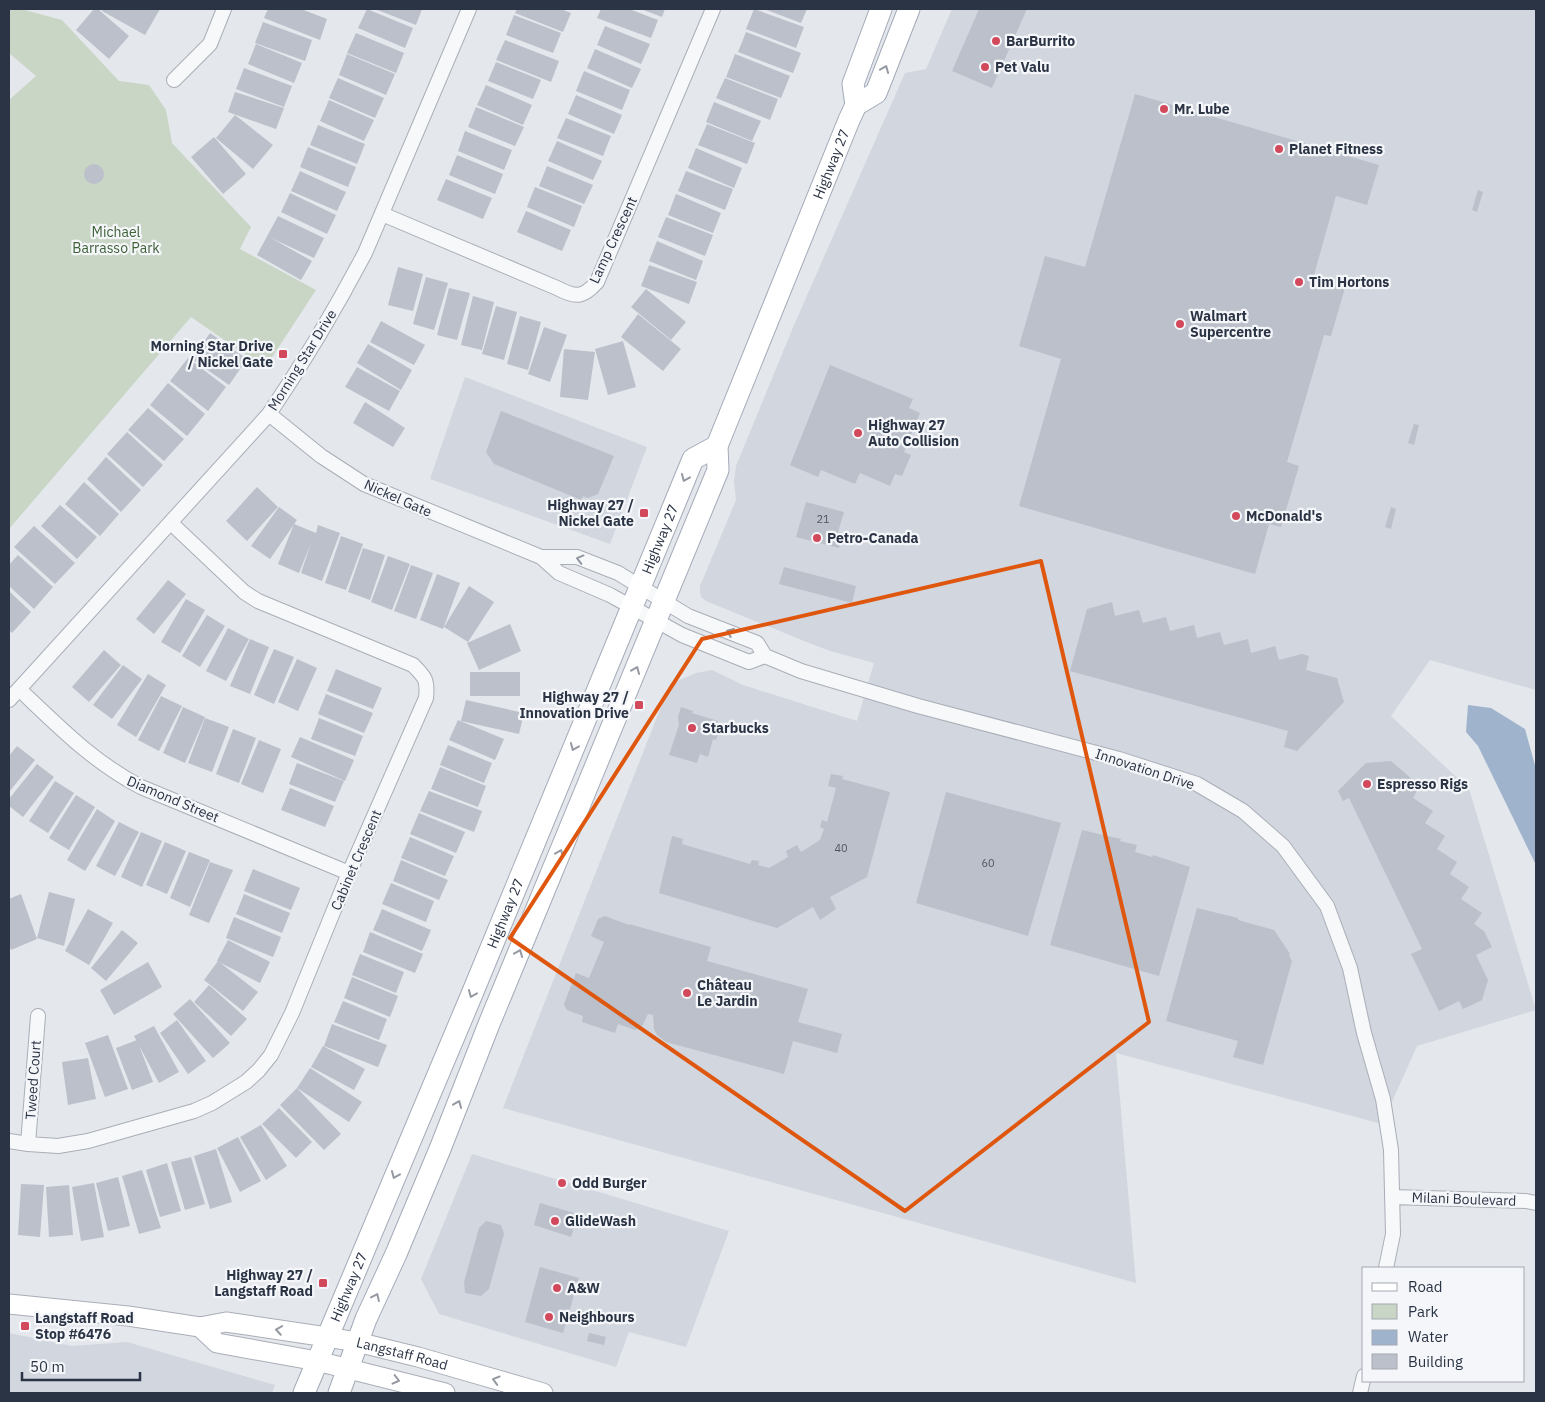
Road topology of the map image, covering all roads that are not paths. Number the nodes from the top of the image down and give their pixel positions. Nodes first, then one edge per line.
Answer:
1 (224, 9) edge
2 (469, 9) edge
3 (713, 9) edge
4 (882, 9) edge
5 (909, 9) edge
6 (174, 80) dead end
7 (856, 105) junction
8 (382, 214) junction
9 (269, 414) junction
10 (717, 446) junction
11 (171, 523) junction
12 (541, 557) junction
13 (640, 586) junction
14 (632, 607) junction
15 (661, 611) junction
16 (765, 656) junction
17 (19, 689) junction
18 (9, 700) edge
19 (349, 873) junction
20 (38, 1016) dead end
21 (9, 1141) edge
22 (28, 1144) junction
23 (1392, 1197) junction
24 (1536, 1204) edge
25 (1386, 1267) edge
26 (9, 1304) edge
27 (200, 1327) junction
28 (327, 1337) junction
29 (357, 1342) junction
30 (317, 1361) junction
31 (349, 1368) junction
32 (304, 1393) edge
33 (339, 1393) edge
34 (445, 1393) edge
35 (543, 1393) edge

1 - 6 street
2 - 8 street, Morning Star Drive
3 - 8 street, Lamp Crescent
4 - 7 main road, Highway 27
7 -> 5 main road
7 - 10 main road, Highway 27
8 - 9 street, Morning Star Drive
9 - 11 street, Morning Star Drive
9 - 12 street, Nickel Gate
10 -> 13 main road, Highway 27
10 - 15 main road, Highway 27
11 - 17 street, Morning Star Drive
11 - 19 street, Cabinet Crescent
13 -> 12 street, Nickel Gate
12 - 14 street, Nickel Gate
13 - 14 main road, Highway 27
13 - 15 street, Nickel Gate
14 - 15 street, Innovation Drive
14 -> 28 main road, Highway 27
16 -> 15 street, Innovation Drive
15 - 16 street, Innovation Drive
29 -> 15 main road, Highway 27
16 - 23 street, Innovation Drive
17 - 18 street, Morning Star Drive
17 - 19 street, Diamond Street
19 - 22 street, Cabinet Crescent
20 - 22 street, Tweed Court
21 - 22 street, Cabinet Crescent
23 - 24 street, Milani Boulevard
23 - 25 street, Innovation Drive
26 - 27 street, Langstaff Road
28 -> 27 street, Langstaff Road
27 - 30 street, Langstaff Road
28 - 29 street, Langstaff Road
28 - 30 main road, Highway 27
29 - 31 main road, Highway 27
35 -> 29 street, Langstaff Road
30 - 31 street, Langstaff Road
30 - 32 main road, Highway 27
31 - 33 main road, Highway 27
31 -> 34 street, Langstaff Road

